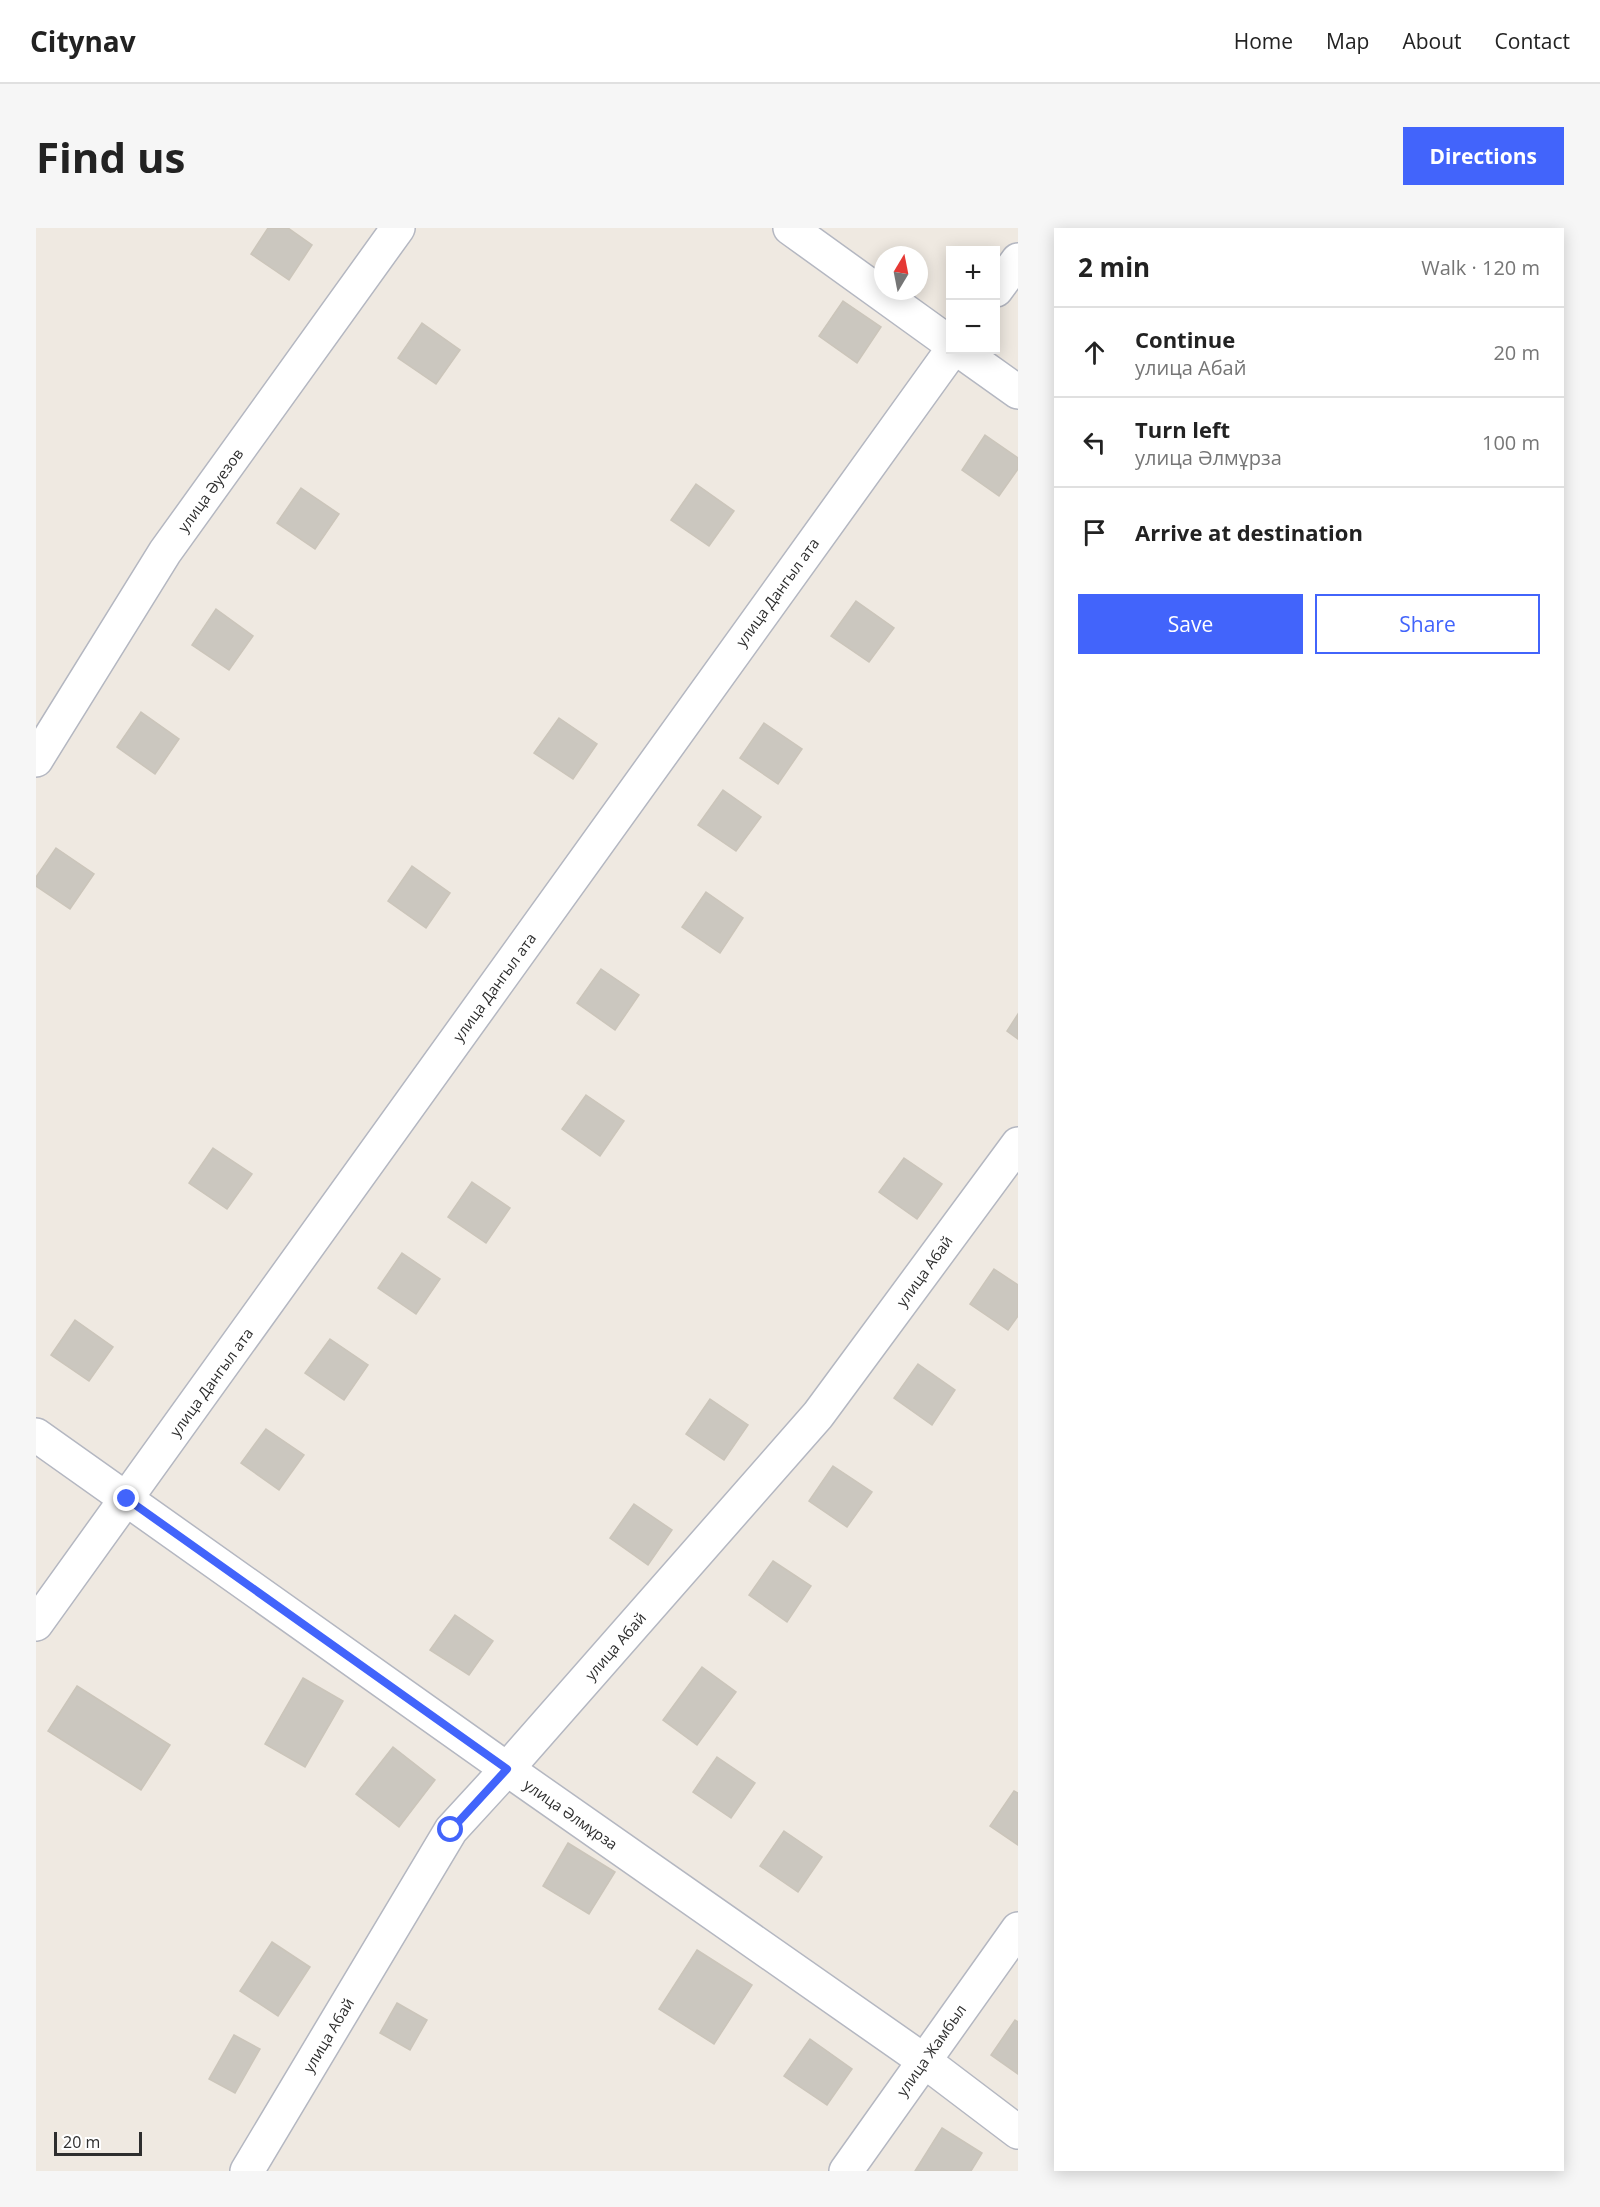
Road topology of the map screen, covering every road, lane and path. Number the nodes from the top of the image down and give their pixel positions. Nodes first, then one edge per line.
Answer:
1 (398, 228) edge
2 (790, 228) edge
3 (1018, 260) edge
4 (1000, 285) edge
5 (946, 340) edge
6 (948, 354) edge
7 (965, 354) edge
8 (1018, 392) edge
9 (36, 760) edge
10 (1018, 1144) edge
11 (36, 1435) edge
12 (127, 1499) junction
13 (36, 1624) edge
14 (507, 1769) junction
15 (1018, 1929) edge
16 (923, 2060) junction
17 (1018, 2132) edge
18 (247, 2171) edge
19 (846, 2171) edge

1 - 9 street, улица Әуезов
2 - 5 street
3 - 4 street
6 - 12 street, улица Дангыл ата
7 - 8 street
10 - 14 street, улица Абай
11 - 12 street, улица Әлмұрза
12 - 13 street, улица Дангыл ата
12 - 14 street, улица Әлмұрза
14 - 16 street, улица Әлмұрза
14 - 18 street, улица Абай
15 - 16 street, улица Жамбыл
16 - 17 street, улица Әлмұрза
16 - 19 street, улица Жамбыл

